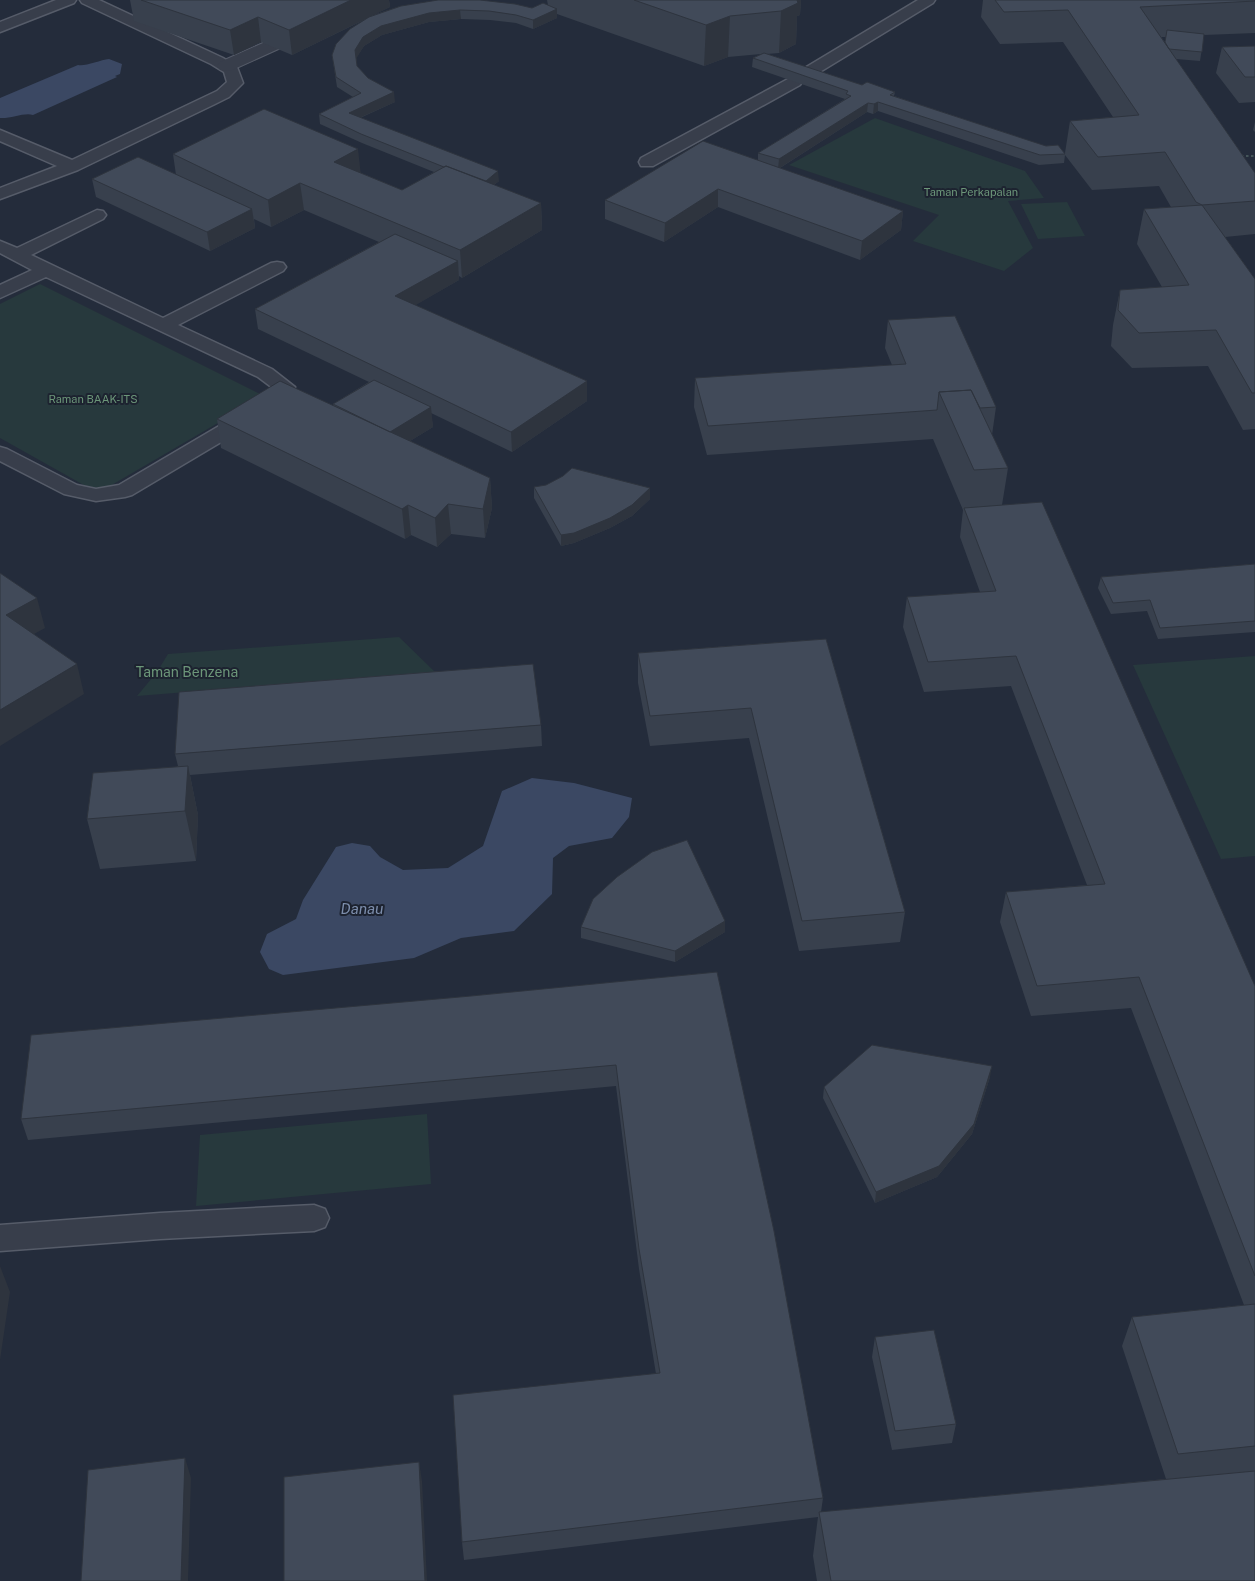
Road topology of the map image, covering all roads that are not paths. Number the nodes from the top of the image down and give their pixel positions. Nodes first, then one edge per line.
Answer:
1 (69, 0) edge
2 (86, 0) edge
3 (374, 0) edge
4 (928, 0) edge
5 (0, 27) edge
6 (226, 66) junction
7 (0, 135) edge
8 (647, 162) dead end
9 (72, 166) junction
10 (0, 194) edge
11 (98, 215) dead end
12 (0, 229) edge
13 (0, 242) edge
14 (8, 251) edge
15 (277, 267) dead end
16 (46, 270) junction
17 (0, 292) edge
18 (164, 325) junction
19 (0, 453) edge
20 (314, 1218) dead end
21 (0, 1238) edge

1 - 5 lane
2 - 6 lane
3 - 6 street
4 - 8 lane
6 - 9 lane
7 - 9 lane
9 - 10 lane
11 - 14 lane
12 - 13 lane
14 - 16 lane
15 - 18 lane
16 - 17 lane
16 - 18 lane
18 - 19 lane
20 - 21 lane

